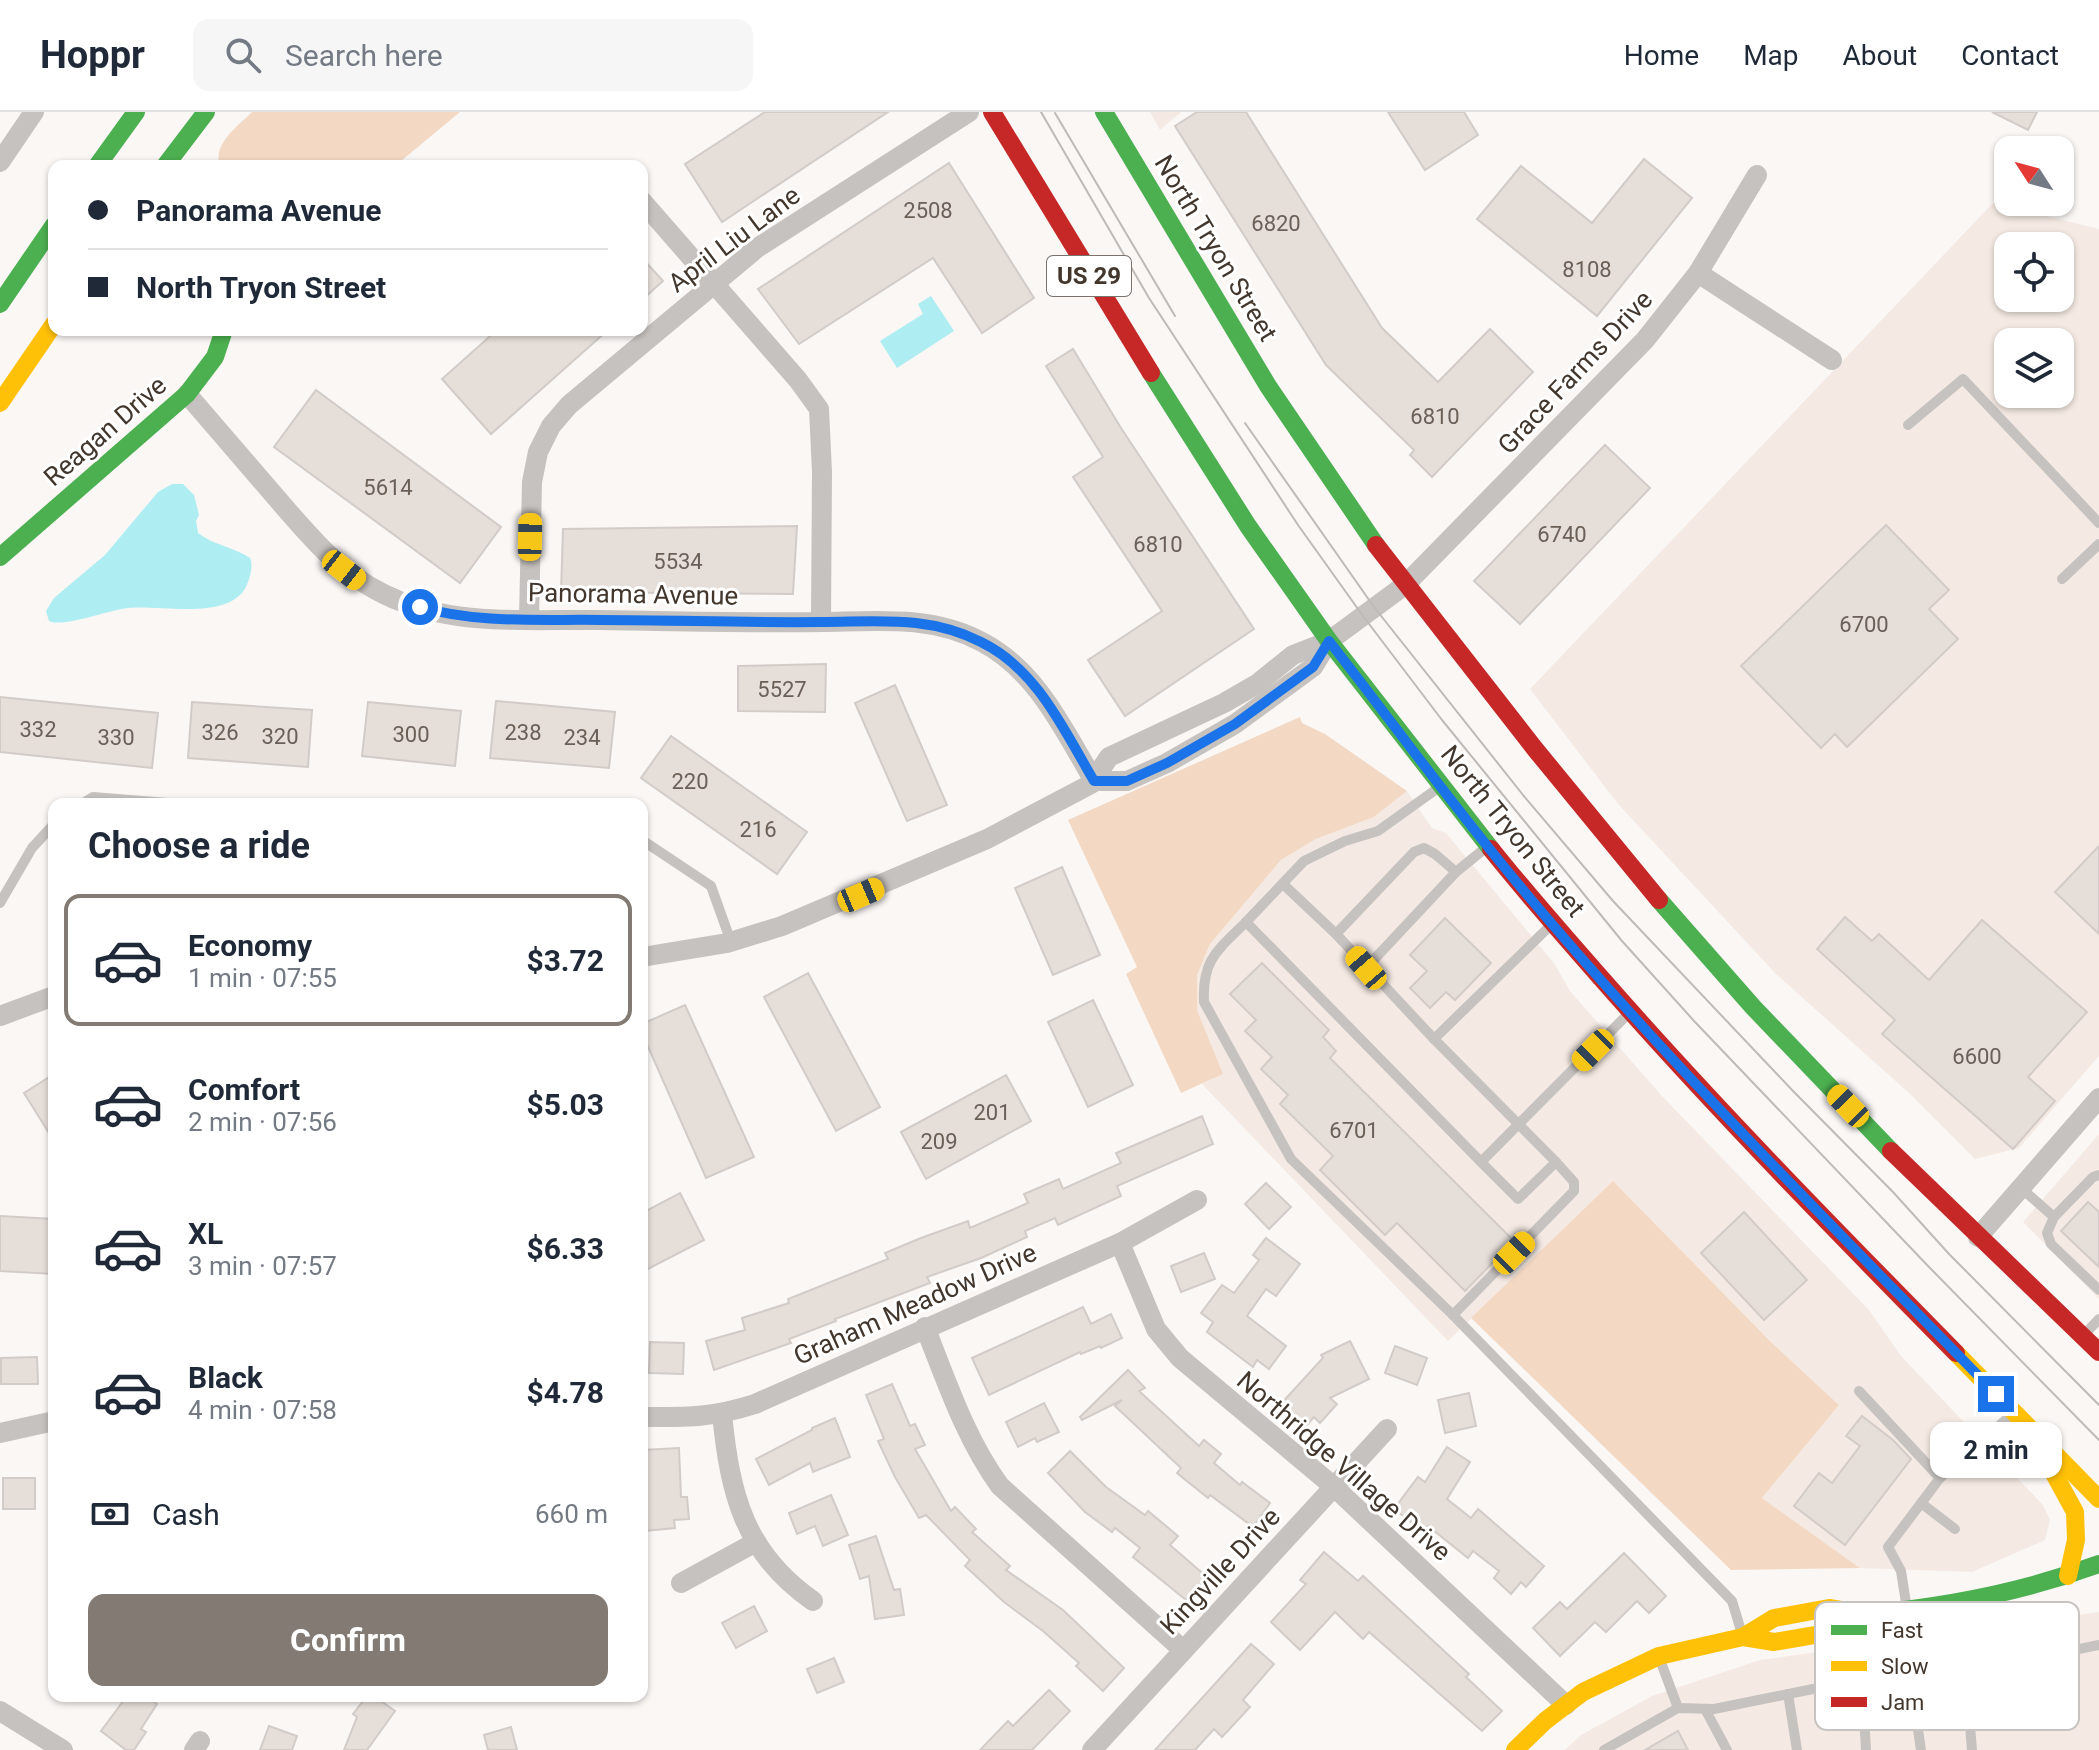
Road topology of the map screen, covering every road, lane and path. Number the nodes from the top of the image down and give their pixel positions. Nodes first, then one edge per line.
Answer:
1 (34, 112) edge
2 (136, 112) edge
3 (206, 112) edge
4 (969, 112) edge
5 (992, 112) edge
6 (1104, 112) edge
7 (189, 133) junction
8 (101, 160) edge
9 (169, 160) edge
10 (187, 160) edge
11 (0, 162) edge
12 (1757, 175) dead end
13 (648, 208) edge
14 (48, 234) edge
15 (1698, 273) junction
16 (713, 284) junction
17 (0, 304) edge
18 (48, 333) edge
19 (223, 336) edge
20 (1832, 360) dead end
21 (187, 394) junction
22 (0, 403) edge
23 (1908, 425) dead end
24 (2099, 523) edge
25 (2099, 544) edge
26 (0, 557) edge
27 (2062, 579) dead end
28 (1405, 585) junction
29 (529, 619) junction
30 (821, 622) junction
31 (1329, 641) junction
32 (1094, 781) junction
33 (1441, 785) junction
34 (48, 831) edge
35 (648, 844) edge
36 (1488, 846) junction
37 (1456, 872) junction
38 (1283, 884) junction
39 (0, 903) edge
40 (1246, 922) junction
41 (1552, 924) junction
42 (1336, 934) junction
43 (731, 942) junction
44 (648, 956) edge
45 (1366, 968) junction
46 (48, 998) edge
47 (1631, 1012) junction
48 (0, 1016) edge
49 (1434, 1039) junction
50 (2099, 1098) edge
51 (1518, 1125) junction
52 (1481, 1162) junction
53 (1556, 1162) junction
54 (2099, 1175) edge
55 (2021, 1188) junction
56 (1197, 1200) dead end
57 (2054, 1217) junction
58 (1978, 1237) junction
59 (1120, 1243) junction
60 (2099, 1290) edge
61 (1453, 1315) junction
62 (2099, 1319) edge
63 (925, 1327) junction
64 (2082, 1336) junction
65 (2099, 1352) edge
66 (1859, 1391) dead end
67 (2014, 1412) junction
68 (722, 1414) junction
69 (648, 1417) edge
70 (48, 1422) edge
71 (2028, 1426) junction
72 (1387, 1429) dead end
73 (0, 1433) edge
74 (1940, 1478) junction
75 (1333, 1486) junction
76 (2099, 1499) edge
77 (1921, 1503) junction
78 (1955, 1529) dead end
79 (756, 1542) junction
80 (2099, 1564) edge
81 (2068, 1576) junction
82 (681, 1583) dead end
83 (813, 1601) dead end
84 (1906, 1602) edge
85 (1964, 1602) edge
86 (1815, 1635) edge
87 (1743, 1637) junction
88 (2099, 1645) edge
89 (2079, 1649) edge
90 (1183, 1650) junction
91 (1659, 1656) junction
92 (1815, 1689) edge
93 (1788, 1694) junction
94 (1566, 1705) junction
95 (1678, 1708) junction
96 (1705, 1709) junction
97 (0, 1711) edge
98 (1865, 1730) edge
99 (1918, 1730) edge
100 (1970, 1730) edge
101 (63, 1750) edge
102 (1092, 1750) edge
103 (1515, 1750) edge
104 (1604, 1750) edge
105 (1727, 1750) edge
106 (1797, 1750) edge
107 (1866, 1750) edge
108 (1921, 1750) edge
109 (1972, 1750) edge

1 - 11 street
2 - 8 main road
3 - 7 main road
4 - 16 street, April Liu Lane
5 - 31 main road, North Tryon Street / US 29
6 - 28 main road, North Tryon Street
7 - 9 main road
7 - 10 main road
12 - 15 street, Grace Farms Drive
13 - 16 street
14 - 17 main road
15 - 20 street
15 - 28 street, Grace Farms Drive
16 - 29 street, April Liu Lane
16 - 30 street
18 - 22 main road
19 - 21 main road, Reagan Drive
21 - 26 main road, Reagan Drive
21 - 29 street, Panorama Avenue
23 - 24 lane
25 - 27 lane
28 - 31 street, Grace Farms Drive
28 - 58 main road, North Tryon Street
29 - 30 street, Panorama Avenue
30 - 32 street, Panorama Avenue
31 - 32 street
31 - 32 street
31 - 33 main road, North Tryon Street / US 29
32 - 43 street
33 - 36 main road, North Tryon Street / US 29
33 - 38 lane
34 - 39 lane
35 - 43 lane
36 - 37 lane
36 - 41 main road, North Tryon Street / US 29
37 - 42 lane
37 - 45 lane
38 - 40 lane
38 - 42 lane
40 - 52 lane
40 - 61 lane
41 - 47 main road, North Tryon Street / US 29
41 - 49 lane
42 - 45 lane
43 - 44 street
45 - 49 lane
46 - 48 street
47 - 51 lane
47 - 67 main road, North Tryon Street / US 29
49 - 51 lane
50 - 55 street
51 - 52 lane
51 - 53 lane
52 - 53 lane
53 - 61 lane
54 - 57 lane
55 - 57 lane
55 - 58 street
56 - 59 street, Graham Meadow Drive
57 - 60 lane
58 - 64 main road, North Tryon Street
59 - 63 street, Graham Meadow Drive
59 - 75 street, Northridge Village Drive
61 - 87 lane
62 - 64 lane
63 - 68 street, Graham Meadow Drive
63 - 90 street
64 - 65 main road, North Tryon Street
66 - 74 lane
67 - 71 main road, North Tryon Street / US 29
67 - 74 lane
68 - 69 street, Graham Meadow Drive
68 - 79 street
70 - 73 street
71 - 76 main road, North Tryon Street / US 29
71 - 81 main road
72 - 75 street, Kingville Drive
74 - 77 lane
75 - 90 street, Kingville Drive
75 - 94 street, Northridge Village Drive
77 - 78 lane
77 - 84 lane
79 - 82 street
79 - 83 street
80 - 81 main road
81 - 85 main road
86 - 87 main road
87 - 91 main road
88 - 89 lane
90 - 102 street, Kingville Drive
91 - 94 main road
91 - 95 lane
92 - 93 lane
93 - 96 lane
93 - 106 lane
94 - 103 main road
95 - 96 lane
95 - 104 lane
96 - 105 lane
97 - 101 street
98 - 107 lane
99 - 108 lane
100 - 109 lane

